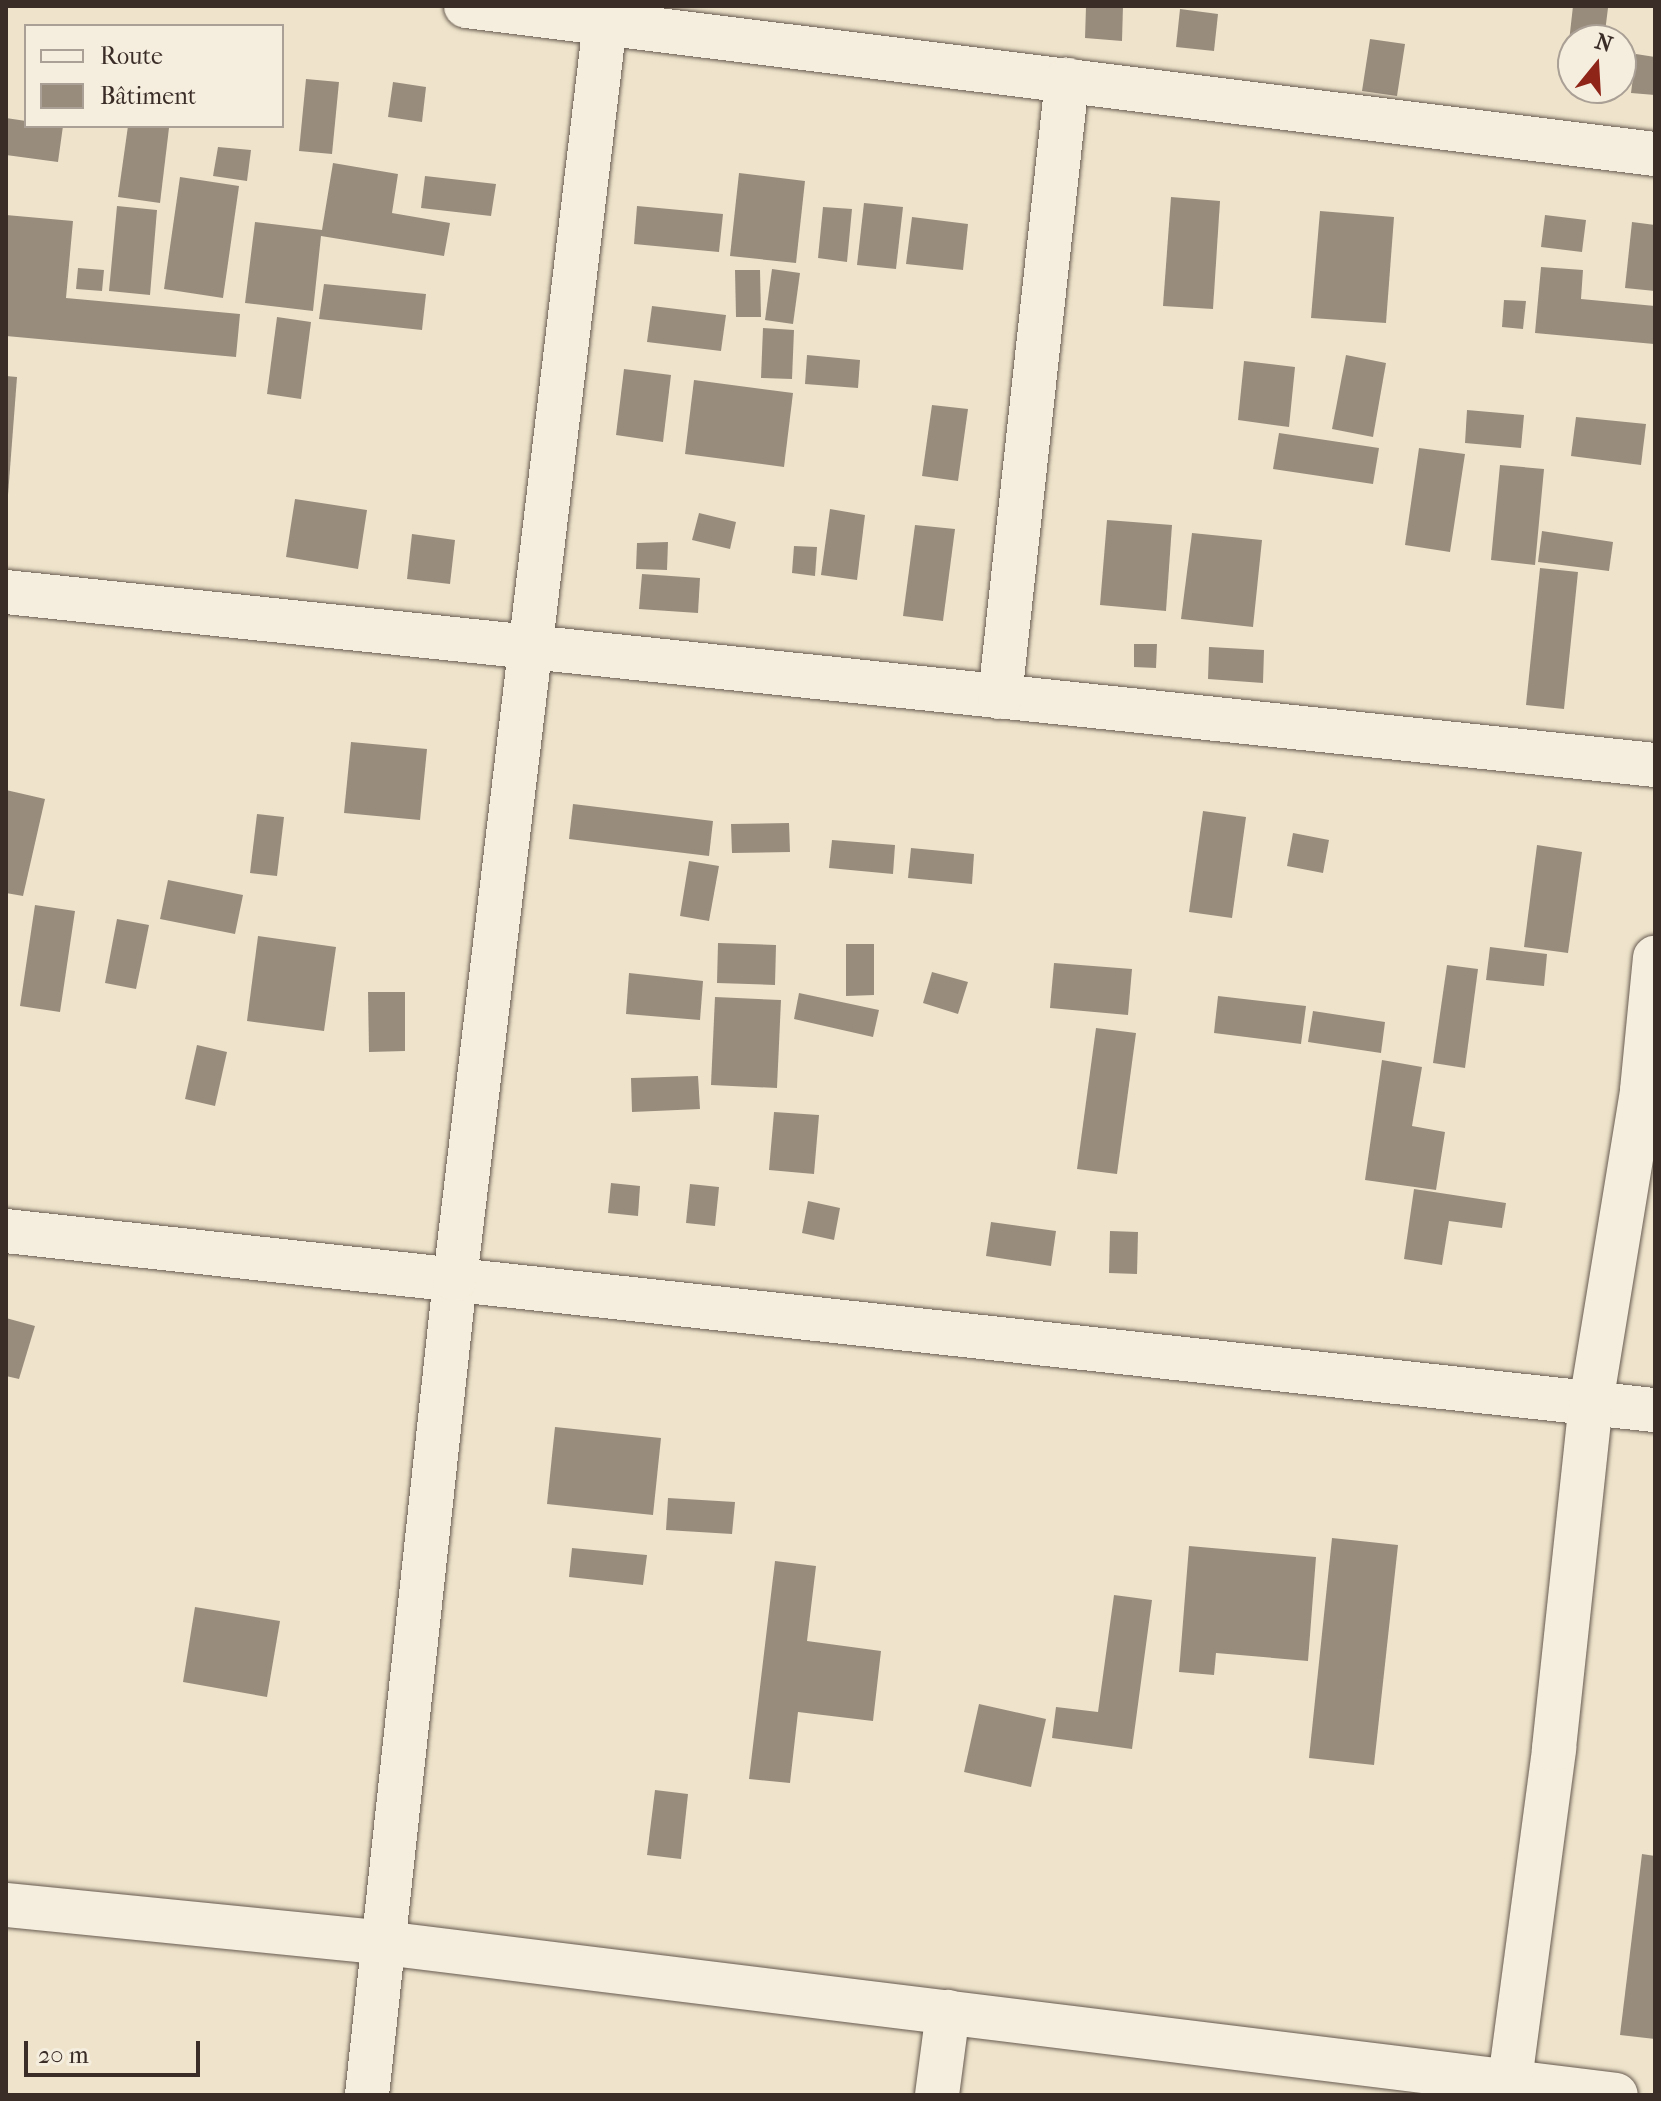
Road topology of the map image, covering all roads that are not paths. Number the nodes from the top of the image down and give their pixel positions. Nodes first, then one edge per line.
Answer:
1 (466, 6) edge
2 (606, 15) edge
3 (1067, 80) junction
4 (1655, 154) edge
5 (6, 592) edge
6 (534, 649) junction
7 (1000, 697) junction
8 (1655, 765) edge
9 (1655, 958) edge
10 (6, 1231) edge
11 (455, 1279) junction
12 (1591, 1403) junction
13 (1655, 1410) edge
14 (6, 1905) edge
15 (384, 1943) junction
16 (948, 2012) junction
17 (1509, 2088) edge
18 (367, 2095) edge
19 (937, 2095) edge
20 (1616, 2095) edge

1 - 2 street
2 - 3 street
2 - 6 street
3 - 4 street
3 - 7 street
5 - 6 street
6 - 7 street
6 - 11 street
7 - 8 street
9 - 12 street
10 - 11 street
11 - 12 street
11 - 15 street
12 - 13 street
12 - 17 street
14 - 15 street
15 - 16 street
15 - 18 street
16 - 17 street
16 - 19 street
17 - 20 street

